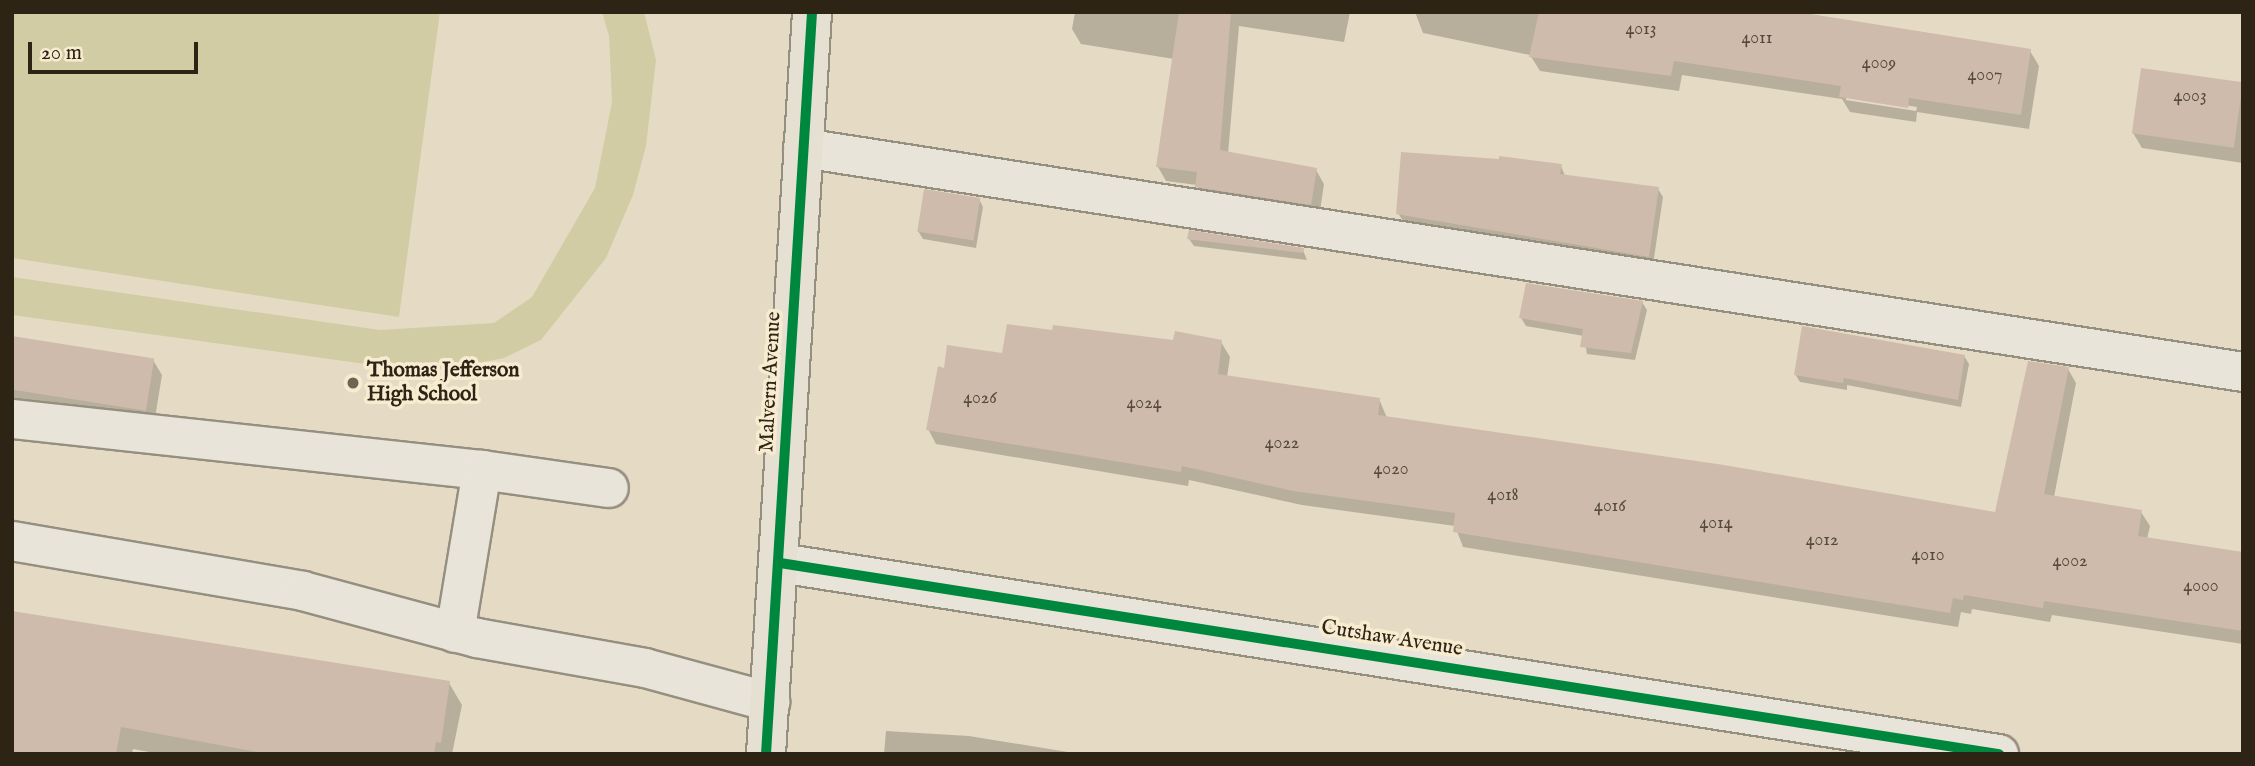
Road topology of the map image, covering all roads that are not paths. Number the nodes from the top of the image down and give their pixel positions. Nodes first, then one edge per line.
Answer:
1 (812, 12) edge
2 (803, 148) junction
3 (2243, 372) edge
4 (12, 419) edge
5 (482, 470) junction
6 (610, 488) dead end
7 (12, 541) edge
8 (780, 563) junction
9 (455, 633) junction
10 (770, 702) junction
11 (766, 754) edge
12 (1998, 754) edge

1 - 2 main road, Malvern Avenue
2 - 3 street
2 - 8 main road, Malvern Avenue
4 - 5 street
5 - 6 street
5 - 9 street
7 - 9 street
8 - 10 main road, Malvern Avenue
8 - 12 street, Cutshaw Avenue
9 - 10 street
10 - 11 main road, Malvern Avenue

